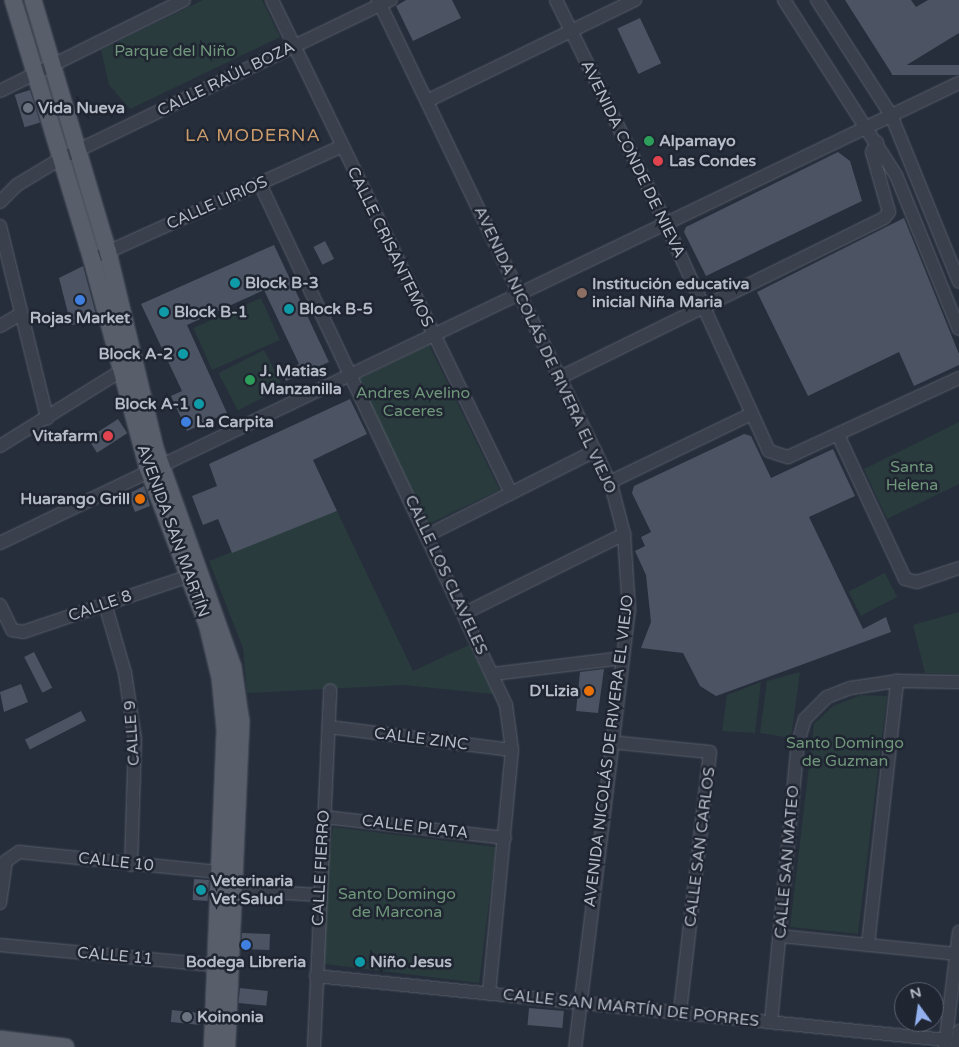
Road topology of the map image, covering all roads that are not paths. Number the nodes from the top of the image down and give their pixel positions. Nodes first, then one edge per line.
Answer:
1 (33, 0) edge
2 (184, 0) edge
3 (272, 0) edge
4 (556, 0) edge
5 (635, 0) edge
6 (784, 0) edge
7 (817, 0) edge
8 (17, 1) edge
9 (383, 2) edge
10 (570, 31) junction
11 (295, 46) junction
12 (53, 64) junction
13 (34, 72) junction
14 (959, 83) edge
15 (1, 88) edge
16 (429, 100) junction
17 (892, 115) junction
18 (868, 126) junction
19 (877, 142) junction
20 (342, 146) junction
21 (78, 151) junction
22 (62, 158) junction
23 (260, 184) junction
24 (0, 202) edge
25 (666, 224) junction
26 (0, 226) edge
27 (959, 246) edge
28 (108, 252) junction
29 (947, 252) junction
30 (92, 260) junction
31 (959, 282) edge
32 (519, 294) junction
33 (703, 307) junction
34 (21, 314) junction
35 (0, 326) edge
36 (958, 326) edge
37 (432, 334) junction
38 (128, 367) junction
39 (348, 373) junction
40 (561, 377) junction
41 (959, 378) edge
42 (751, 414) junction
43 (47, 418) junction
44 (838, 435) junction
45 (0, 446) edge
46 (595, 451) junction
47 (154, 466) junction
48 (610, 482) junction
49 (511, 493) junction
50 (624, 534) junction
51 (428, 536) junction
52 (0, 543) edge
53 (959, 568) edge
54 (189, 576) junction
55 (105, 604) junction
56 (0, 605) edge
57 (465, 613) junction
58 (623, 658) junction
59 (493, 674) junction
60 (897, 681) junction
61 (959, 682) edge
62 (330, 690) dead end
63 (329, 727) junction
64 (610, 742) junction
65 (512, 750) junction
66 (324, 817) junction
67 (505, 838) junction
68 (131, 865) junction
69 (221, 872) junction
70 (234, 890) junction
71 (320, 895) junction
72 (0, 903) edge
73 (959, 932) edge
74 (780, 936) junction
75 (0, 945) edge
76 (868, 945) junction
77 (956, 954) junction
78 (223, 966) junction
79 (316, 976) junction
80 (489, 994) junction
81 (580, 1003) junction
82 (680, 1013) junction
83 (771, 1022) junction
84 (959, 1032) edge
85 (0, 1039) edge
86 (945, 1043) edge
87 (66, 1047) edge
88 (212, 1047) edge
89 (227, 1047) edge
90 (314, 1047) edge
91 (576, 1047) edge
92 (957, 1047) edge

1 - 12 main road, AVENIDA SAN MARTÍN
2 - 12 street
3 - 11 street, CALLE CRISANTEMOS
4 - 10 street, AVENIDA CONDE DE NIEVA
5 - 10 street
6 - 18 street
7 - 17 street
8 - 13 main road, AVENIDA SAN MARTÍN
9 - 11 street, CALLE RAÚL BOZA
9 - 16 street, AVENIDA NICOLÁS DE RIVERA EL VIEJO
10 - 16 street
10 - 25 street, AVENIDA CONDE DE NIEVA
11 - 20 street, CALLE CRISANTEMOS
11 - 21 street, CALLE RAÚL BOZA
12 - 13 street
12 - 21 main road, AVENIDA SAN MARTÍN
13 - 15 street
13 - 22 main road, AVENIDA SAN MARTÍN
14 - 17 street
16 - 32 street, AVENIDA NICOLÁS DE RIVERA EL VIEJO
17 - 18 street
17 - 29 street
18 - 19 street
18 - 25 street
19 - 33 street
19 - 36 street
20 - 23 street, CALLE LIRIOS
20 - 37 street, CALLE CRISANTEMOS
21 - 22 street, CALLE RAÚL BOZA
21 - 28 main road, AVENIDA SAN MARTÍN
22 - 24 street, CALLE RAÚL BOZA
22 - 30 main road, AVENIDA SAN MARTÍN
23 - 28 street, CALLE LIRIOS
23 - 39 street, CALLE LOS CLAVELES
25 - 32 street
25 - 33 street, AVENIDA CONDE DE NIEVA
26 - 34 street
27 - 29 street
28 - 30 street, CALLE LIRIOS
28 - 38 main road, AVENIDA SAN MARTÍN
29 - 31 street
30 - 38 main road, AVENIDA SAN MARTÍN
32 - 37 street
32 - 40 street, AVENIDA NICOLÁS DE RIVERA EL VIEJO
33 - 40 street
33 - 42 street, AVENIDA CONDE DE NIEVA
34 - 35 street
34 - 43 street
37 - 39 street
37 - 49 street, CALLE CRISANTEMOS
38 - 43 street
38 - 47 main road, AVENIDA SAN MARTÍN
39 - 47 street
39 - 51 street, CALLE LOS CLAVELES
40 - 46 street, AVENIDA NICOLÁS DE RIVERA EL VIEJO
41 - 44 street
42 - 44 street, AVENIDA CONDE DE NIEVA
42 - 48 street
43 - 45 street
44 - 53 street
46 - 48 street, AVENIDA NICOLÁS DE RIVERA EL VIEJO
46 - 49 street
47 - 52 street
47 - 54 main road, AVENIDA SAN MARTÍN
47 - 70 main road, AVENIDA SAN MARTÍN
48 - 50 street, AVENIDA NICOLÁS DE RIVERA EL VIEJO
49 - 51 street
50 - 57 street
50 - 58 street, AVENIDA NICOLÁS DE RIVERA EL VIEJO
51 - 57 street, CALLE LOS CLAVELES
54 - 55 street, CALLE 8
54 - 69 main road, AVENIDA SAN MARTÍN
55 - 56 street, CALLE 8
55 - 68 street, CALLE 9
57 - 59 street, CALLE LOS CLAVELES
58 - 59 street
58 - 64 street, AVENIDA NICOLÁS DE RIVERA EL VIEJO
59 - 65 street, CALLE LOS CLAVELES
60 - 61 street, CALLE SAN MATEO
60 - 74 street, CALLE SAN MATEO
60 - 76 street
62 - 63 street, CALLE FIERRO
63 - 65 street, CALLE ZINC
63 - 66 street, CALLE FIERRO
64 - 81 street, AVENIDA NICOLÁS DE RIVERA EL VIEJO
64 - 82 street, CALLE SAN CARLOS
65 - 67 street, CALLE LOS CLAVELES
66 - 67 street, CALLE PLATA
66 - 71 street, CALLE FIERRO
67 - 80 street, CALLE LOS CLAVELES
68 - 69 street, CALLE 10
68 - 72 street, CALLE 10
69 - 78 main road, AVENIDA SAN MARTÍN
70 - 71 street
70 - 78 main road, AVENIDA SAN MARTÍN
71 - 79 street, CALLE FIERRO
73 - 77 street
74 - 76 street
74 - 83 street, CALLE SAN MATEO
75 - 78 street, CALLE 11
76 - 77 street
77 - 86 street
78 - 88 main road, AVENIDA SAN MARTÍN
78 - 89 main road, AVENIDA SAN MARTÍN
79 - 80 street, CALLE SAN MARTÍN DE PORRES
79 - 90 street, CALLE FIERRO
80 - 81 street, CALLE SAN MARTÍN DE PORRES
81 - 82 street, CALLE SAN MARTÍN DE PORRES
81 - 91 street, AVENIDA NICOLÁS DE RIVERA EL VIEJO
82 - 83 street, CALLE SAN MARTÍN DE PORRES
83 - 86 street, CALLE SAN MARTÍN DE PORRES
84 - 92 street
85 - 87 main road

